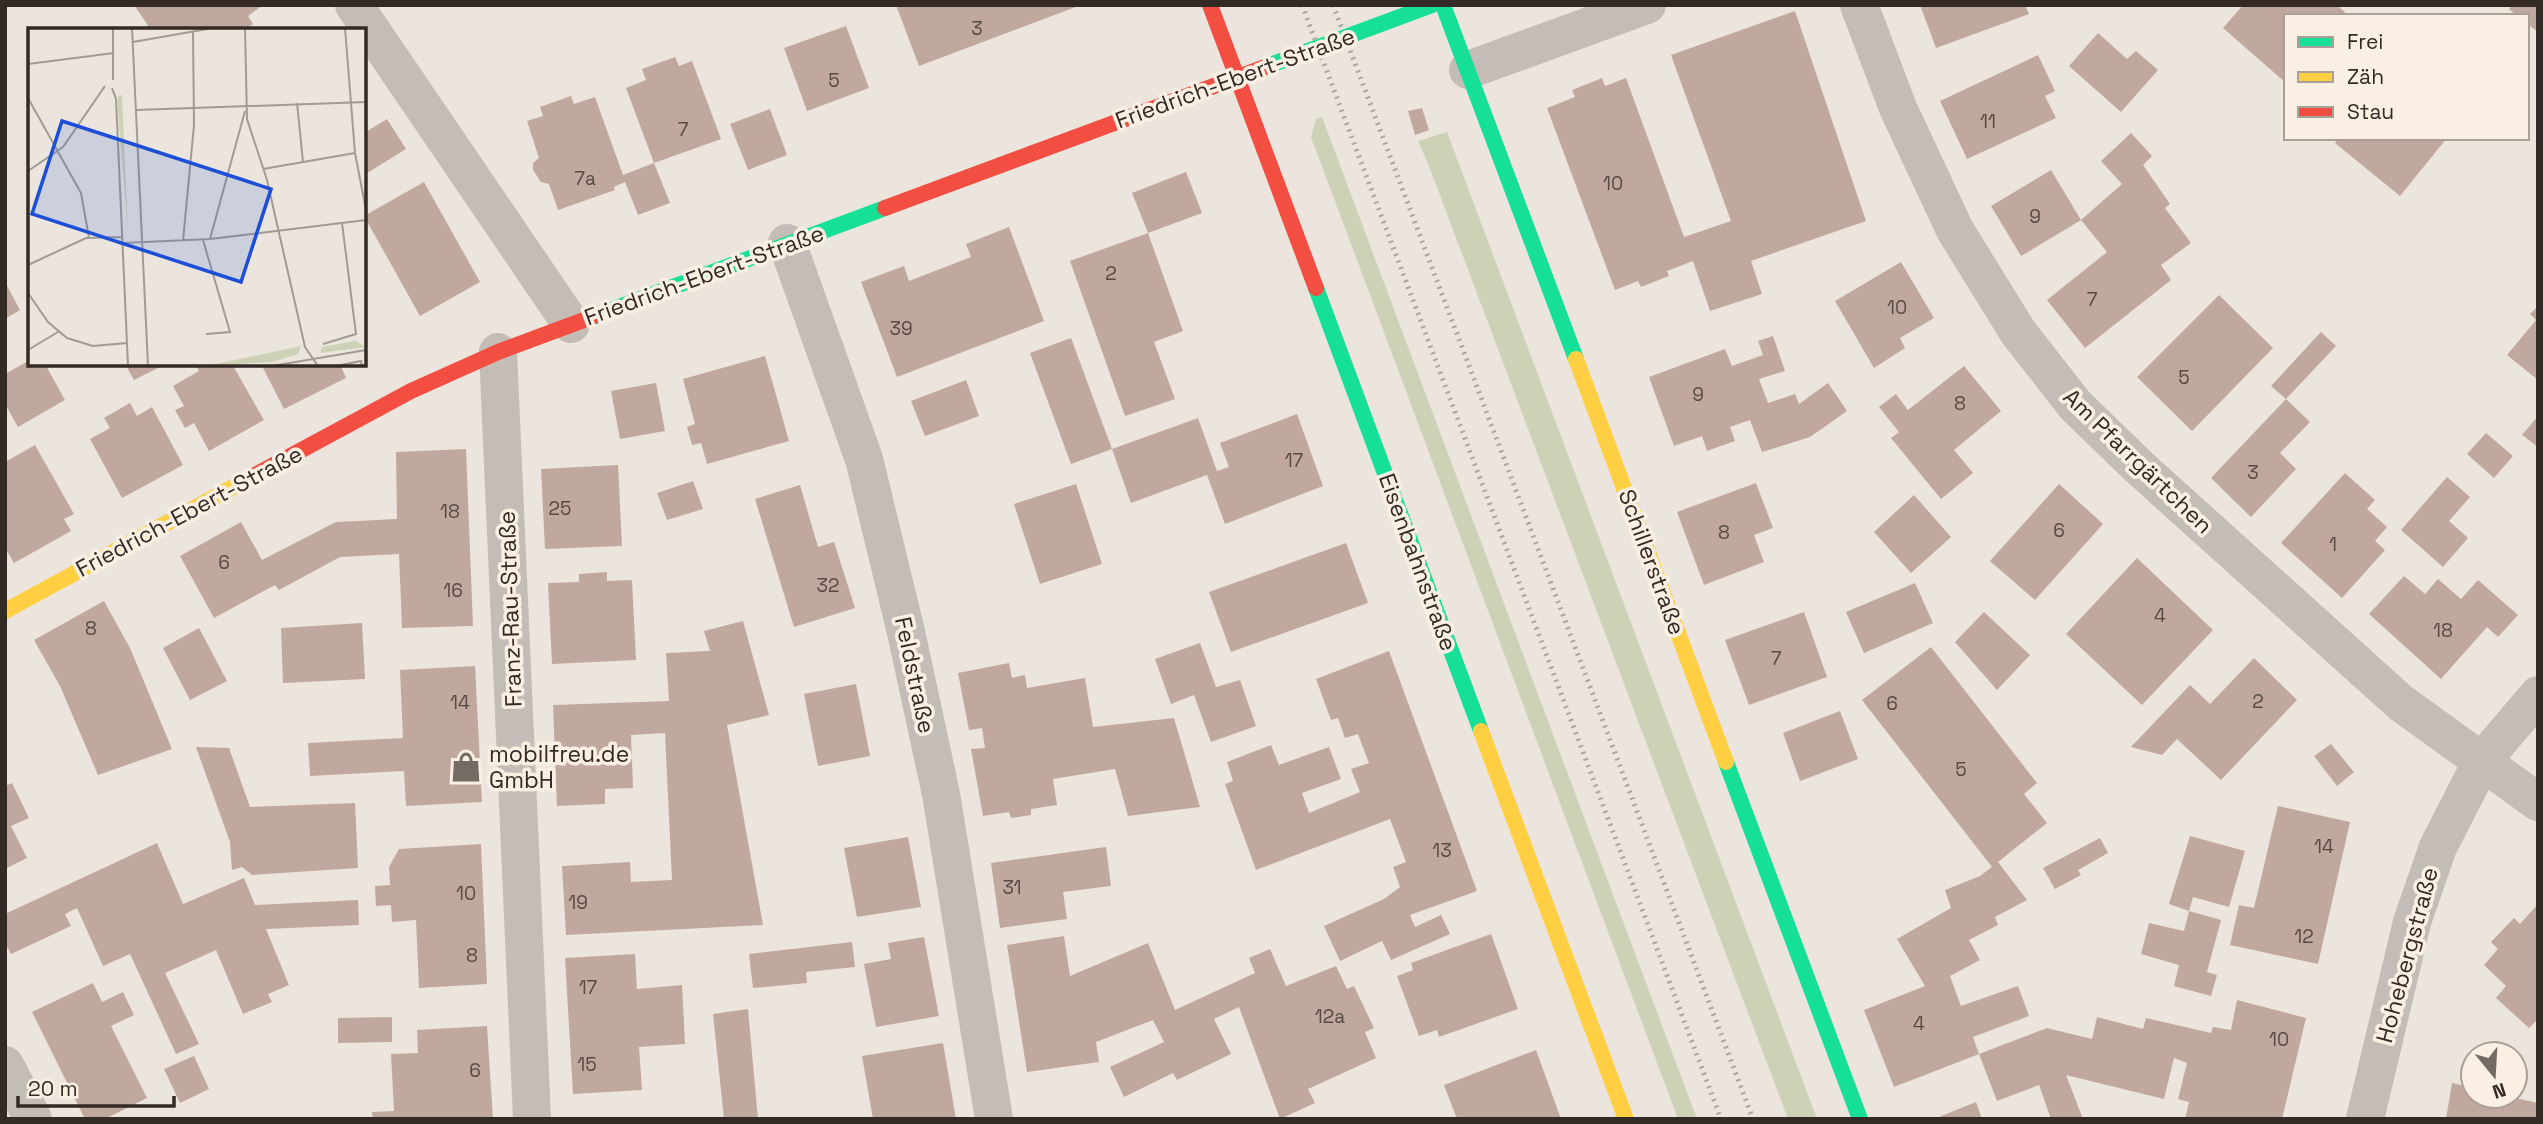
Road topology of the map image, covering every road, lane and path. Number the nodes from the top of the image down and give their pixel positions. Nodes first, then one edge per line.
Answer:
1 (354, 5) edge
2 (1210, 5) edge
3 (1432, 5) edge
4 (1443, 5) edge
5 (1647, 5) edge
6 (1859, 5) edge
7 (1468, 70) junction
8 (1238, 77) junction
9 (787, 243) junction
10 (571, 324) junction
11 (498, 352) junction
12 (5, 611) edge
13 (2538, 695) edge
14 (2482, 761) junction
15 (2538, 802) edge
16 (5, 1065) edge
17 (33, 1119) edge
18 (531, 1119) edge
19 (994, 1119) edge
20 (1626, 1119) edge
21 (1860, 1119) edge
22 (2365, 1119) edge

1 - 10 street
2 - 8 street, Eisenbahnstraße
3 - 8 street, Friedrich-Ebert-Straße
4 - 7 street, Schillerstraße
5 - 7 street
6 - 14 street, Am Pfarrgärtchen
7 - 21 street, Schillerstraße
8 - 9 street, Friedrich-Ebert-Straße
8 - 20 street, Eisenbahnstraße
9 - 10 street, Friedrich-Ebert-Straße
9 - 19 street, Feldstraße
10 - 11 street, Friedrich-Ebert-Straße
11 - 12 street, Friedrich-Ebert-Straße
11 - 18 street, Franz-Rau-Straße
13 - 14 street, Hohebergstraße
14 - 15 street, Am Pfarrgärtchen
14 - 22 street, Hohebergstraße
16 - 17 street

